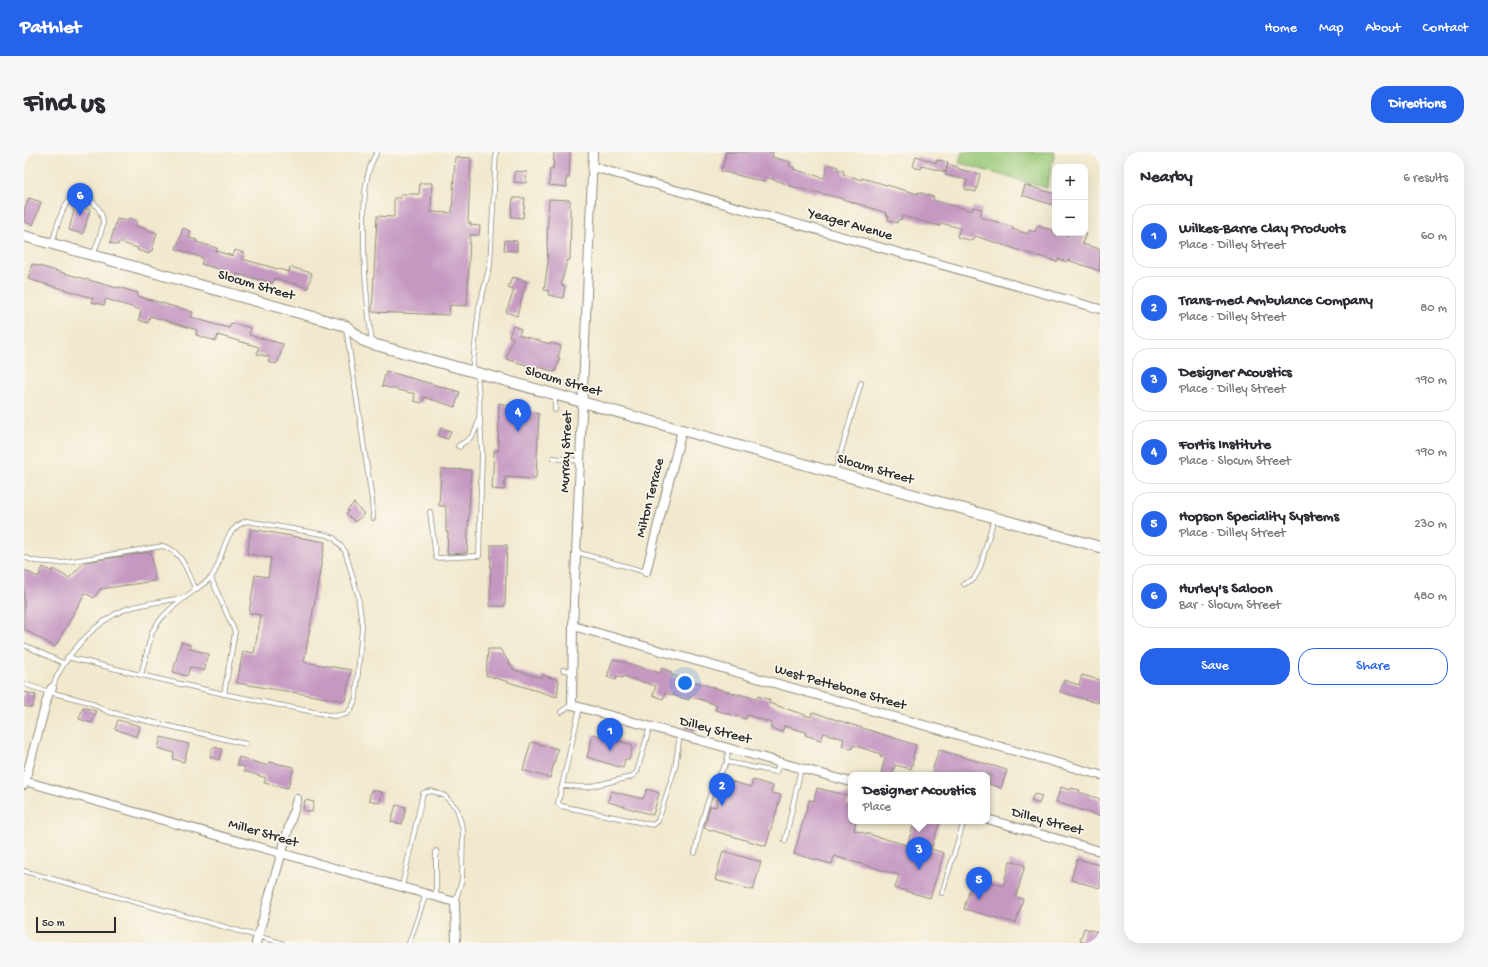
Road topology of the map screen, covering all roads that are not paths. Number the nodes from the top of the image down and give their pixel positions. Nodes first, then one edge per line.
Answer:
1 (377, 152) edge
2 (496, 152) edge
3 (593, 152) edge
4 (593, 167) junction
5 (24, 236) edge
6 (52, 244) junction
7 (93, 256) junction
8 (1100, 309) edge
9 (346, 326) junction
10 (372, 344) junction
11 (474, 372) junction
12 (861, 383) dead end
13 (555, 395) junction
14 (582, 402) junction
15 (555, 410) dead end
16 (480, 418) junction
17 (682, 430) junction
18 (460, 447) dead end
19 (553, 458) dead end
20 (580, 461) junction
21 (835, 473) junction
22 (430, 512) dead end
23 (994, 517) junction
24 (373, 518) dead end
25 (1100, 547) edge
26 (576, 552) junction
27 (24, 557) edge
28 (646, 572) joint
29 (211, 578) junction
30 (964, 584) dead end
31 (196, 590) junction
32 (186, 598) junction
33 (573, 626) junction
34 (24, 645) edge
35 (67, 657) junction
36 (63, 663) junction
37 (563, 670) dead end
38 (572, 671) junction
39 (141, 675) junction
40 (24, 684) edge
41 (50, 690) junction
42 (224, 694) junction
43 (576, 706) junction
44 (561, 712) dead end
45 (650, 726) junction
46 (680, 734) junction
47 (246, 744) dead end
48 (728, 748) junction
49 (727, 762) junction
50 (780, 762) junction
51 (802, 768) junction
52 (1100, 775) edge
53 (848, 781) edge
54 (24, 783) edge
55 (562, 786) junction
56 (297, 799) dead end
57 (990, 820) edge
58 (963, 824) edge
59 (785, 841) dead end
60 (436, 851) dead end
61 (1100, 851) edge
62 (281, 852) junction
63 (695, 853) dead end
64 (24, 871) edge
65 (402, 886) junction
66 (426, 893) junction
67 (942, 893) dead end
68 (436, 896) junction
69 (456, 902) junction
70 (257, 940) edge
71 (282, 943) edge
72 (409, 943) edge
73 (456, 943) edge

1 - 10 lane
2 - 11 lane
3 - 4 street, Murray Street
4 - 8 street, Yeager Avenue
4 - 14 street, Murray Street
5 - 6 street, Slocum Street
6 - 7 street, Slocum Street
6 - 7 lane
7 - 9 street, Slocum Street
9 - 10 street, Slocum Street
9 - 24 lane
10 - 11 street, Slocum Street
11 - 13 street, Slocum Street
11 - 16 lane
12 - 21 lane
13 - 14 street, Slocum Street
13 - 15 lane
14 - 17 street, Slocum Street
14 - 20 street, Murray Street
16 - 18 lane
16 - 22 lane
17 - 21 street, Slocum Street
17 - 28 street, Milton Terrace
19 - 20 lane
20 - 26 street, Murray Street
21 - 23 street, Slocum Street
23 - 25 street, Slocum Street
23 - 30 lane
26 - 28 lane
26 - 33 street, Murray Street
27 - 31 lane
29 - 31 lane
29 - 42 lane
29 - 42 lane
31 - 32 lane
32 - 35 lane
32 - 39 lane
33 - 38 street, Murray Street
33 - 52 street, West Pettebone Street
34 - 36 lane
35 - 36 lane
35 - 39 lane
36 - 41 lane
37 - 38 lane
38 - 43 street, Murray Street
39 - 42 lane
40 - 41 lane
41 - 47 lane
41 - 54 street
43 - 44 lane
43 - 45 street, Dilley Street
43 - 55 lane
45 - 46 street, Dilley Street
45 - 55 lane
46 - 48 street, Dilley Street
46 - 55 lane
48 - 49 lane
48 - 50 street, Dilley Street
49 - 50 lane
49 - 63 lane
50 - 51 street, Dilley Street
51 - 53 street, Dilley Street
51 - 59 lane
54 - 62 street, Miller Street
56 - 62 street
57 - 61 street, Dilley Street
58 - 67 lane
60 - 68 lane
62 - 65 street, Miller Street
62 - 70 street
64 - 70 lane
65 - 66 street, Miller Street
65 - 69 lane
66 - 68 street, Miller Street
66 - 72 lane
68 - 69 street, Miller Street
69 - 73 street
70 - 71 lane

